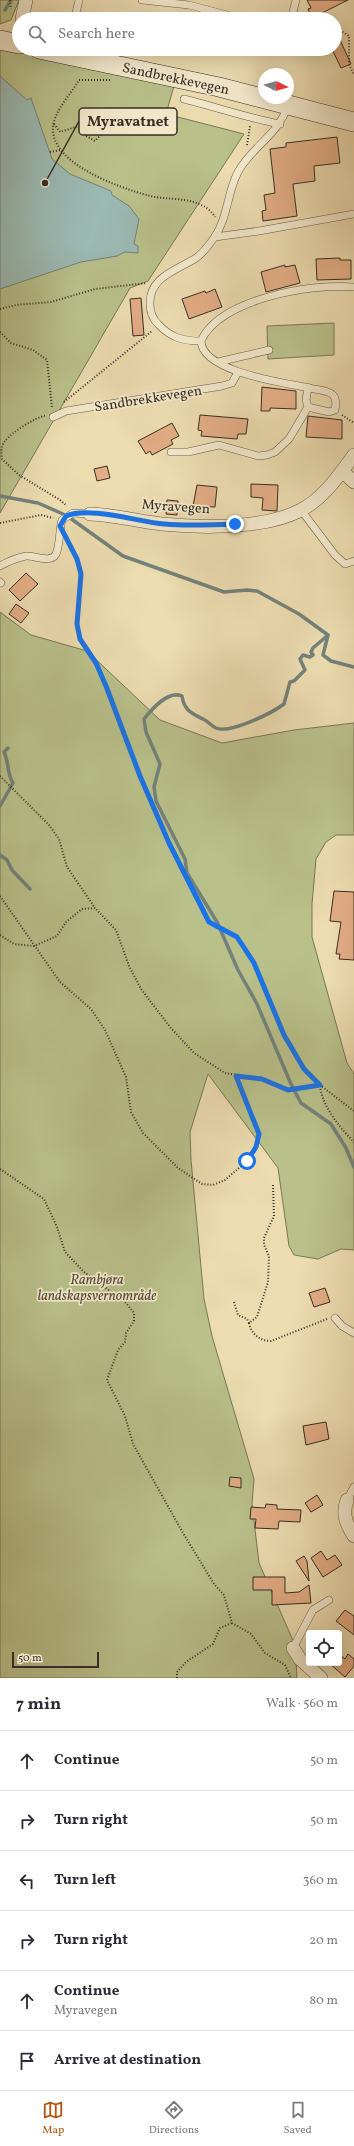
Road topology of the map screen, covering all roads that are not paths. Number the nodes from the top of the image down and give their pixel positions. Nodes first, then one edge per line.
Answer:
1 (26, 0) edge
2 (79, 0) edge
3 (142, 0) edge
4 (296, 0) edge
5 (23, 12) edge
6 (76, 12) edge
7 (213, 12) edge
8 (293, 12) edge
9 (72, 56) edge
10 (184, 99) dead end
11 (288, 105) junction
12 (354, 122) edge
13 (280, 124) junction
14 (354, 214) edge
15 (215, 237) junction
16 (354, 287) edge
17 (201, 341) junction
18 (269, 350) dead end
19 (218, 362) junction
20 (238, 372) junction
21 (308, 388) junction
22 (308, 407) junction
23 (53, 417) road end
24 (171, 452) dead end
25 (354, 456) edge
26 (342, 472) junction
27 (354, 482) edge
28 (301, 510) junction
29 (90, 514) joint
30 (354, 561) edge
31 (0, 566) edge
32 (335, 1318) road end
33 (354, 1333) edge
34 (354, 1487) edge
35 (347, 1500) joint
36 (354, 1536) edge
37 (329, 1600) dead end
38 (293, 1648) joint
39 (321, 1678) edge

1 - 5 street
2 - 6 lane
3 - 7 lane
4 - 8 lane
9 - 11 street, Sandbrekkevegen
10 - 13 lane
11 - 12 street, Sandbrekkevegen
11 - 13 lane
13 - 15 lane
14 - 15 lane
15 - 17 lane
16 - 17 lane
17 - 19 lane
18 - 19 lane
19 - 20 lane
20 - 21 lane
20 - 23 lane, Sandbrekkevegen
21 - 22 lane
21 - 22 lane
22 - 24 lane
25 - 26 street, Myravegen
26 - 27 street
26 - 28 street, Myravegen
28 - 29 street, Myravegen
28 - 30 lane
29 - 31 lane
32 - 33 lane
34 - 35 lane
35 - 36 street
37 - 38 lane
38 - 39 street

